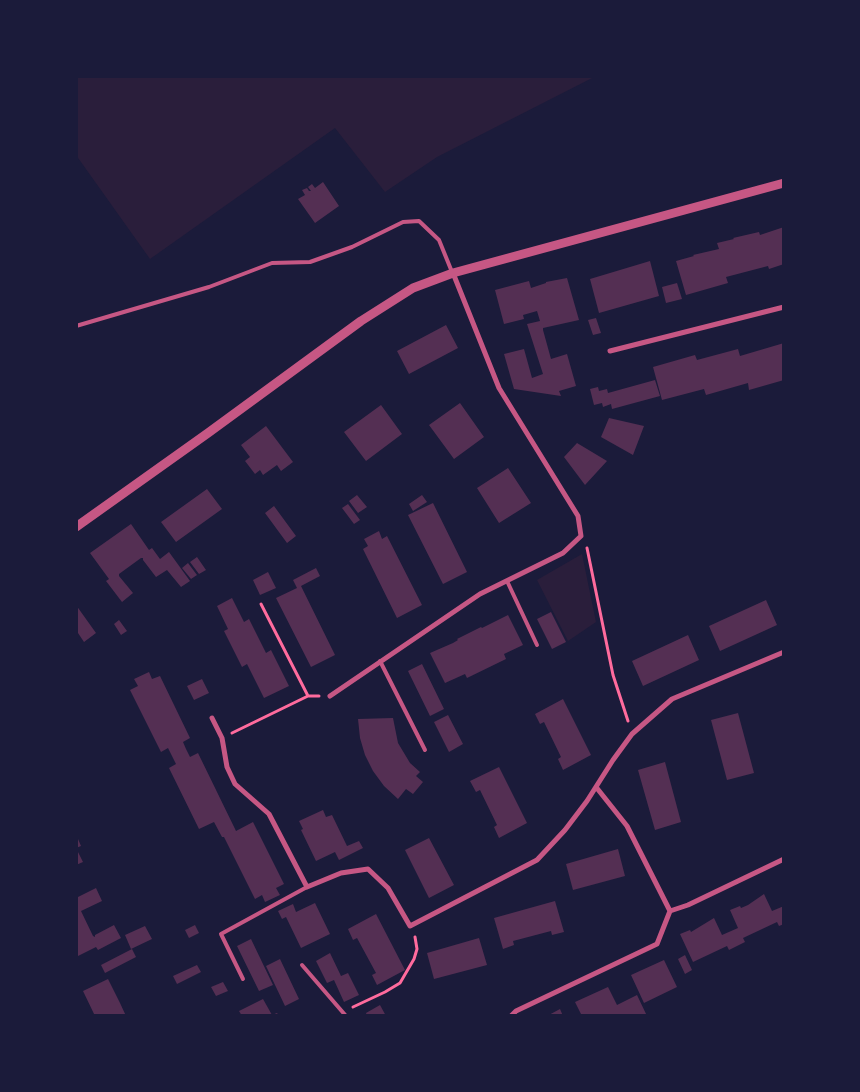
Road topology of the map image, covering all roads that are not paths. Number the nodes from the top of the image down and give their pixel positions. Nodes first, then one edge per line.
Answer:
1 (784, 183) edge
2 (453, 272) junction
3 (784, 307) edge
4 (76, 326) edge
5 (610, 351) dead end
6 (76, 527) edge
7 (507, 581) junction
8 (537, 645) dead end
9 (784, 652) edge
10 (380, 661) junction
11 (330, 696) road end
12 (212, 718) dead end
13 (425, 750) dead end
14 (596, 786) junction
15 (784, 859) edge
16 (307, 887) junction
17 (670, 911) junction
18 (302, 966) dead end
19 (242, 979) dead end
20 (345, 1014) edge
21 (511, 1016) edge

1 - 2 street
2 - 4 lane
2 - 6 street
2 - 7 street
3 - 5 street
7 - 8 lane
7 - 10 street
9 - 14 street
10 - 11 street
10 - 13 lane
12 - 16 street
14 - 16 street
14 - 17 street
15 - 17 street
16 - 19 lane
17 - 21 street
18 - 20 lane

